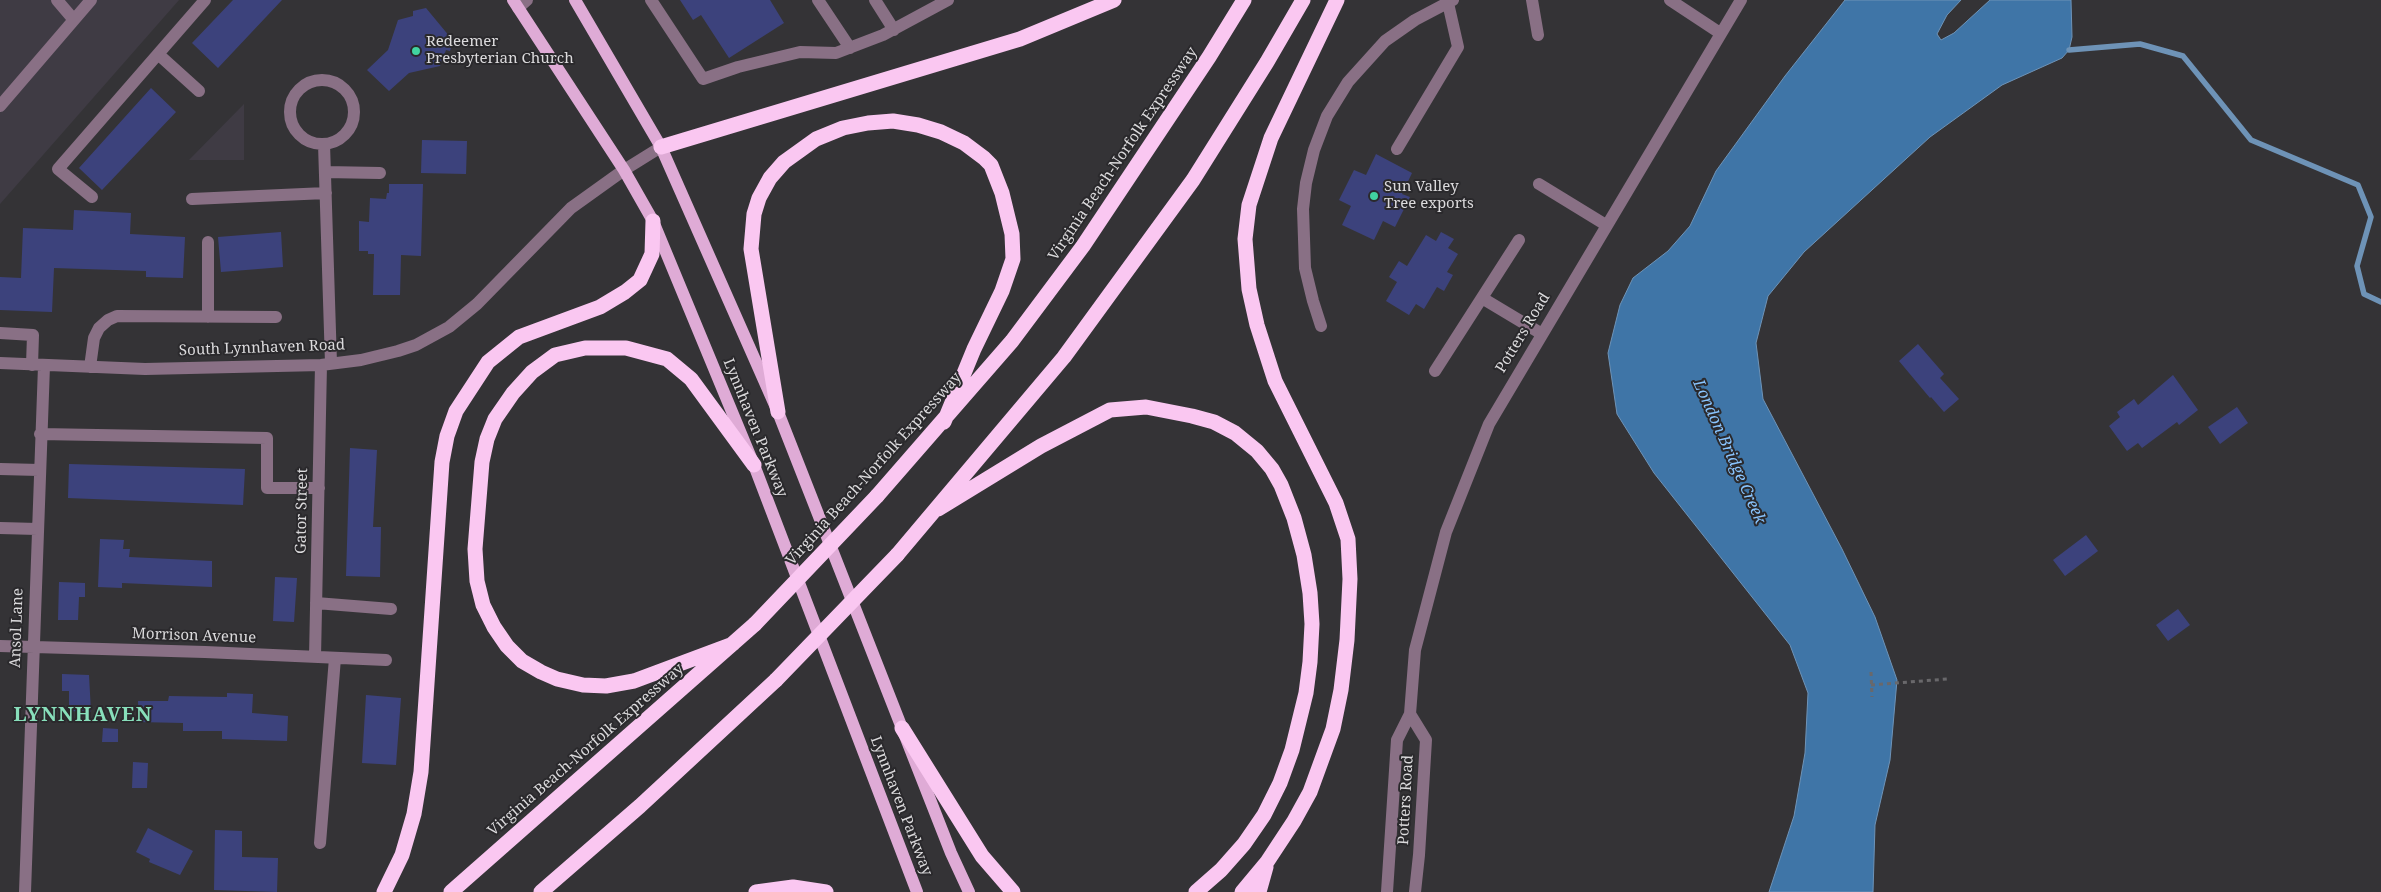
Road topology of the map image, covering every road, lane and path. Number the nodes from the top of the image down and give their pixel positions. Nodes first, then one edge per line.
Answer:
1 (57, 0) edge
2 (91, 0) edge
3 (206, 0) edge
4 (574, 0) edge
5 (651, 0) edge
6 (818, 0) edge
7 (875, 0) edge
8 (948, 0) edge
9 (1114, 0) edge
10 (1244, 0) edge
11 (1303, 0) edge
12 (1338, 0) edge
13 (1532, 0) edge
14 (1670, 0) edge
15 (1741, 0) edge
16 (1451, 1) edge
17 (520, 3) edge
18 (74, 20) junction
19 (894, 30) junction
20 (1720, 33) junction
21 (1538, 35) dead end
22 (850, 48) junction
23 (158, 54) junction
24 (199, 91) dead end
25 (0, 106) edge
26 (324, 144) junction
27 (661, 147) junction
28 (1397, 149) dead end
29 (624, 170) junction
30 (325, 172) junction
31 (380, 174) dead end
32 (1539, 184) dead end
33 (326, 193) junction
34 (92, 197) dead end
35 (192, 199) dead end
36 (653, 221) junction
37 (1606, 225) junction
38 (1519, 240) dead end
39 (208, 242) dead end
40 (1482, 298) junction
41 (208, 317) junction
42 (276, 317) dead end
43 (1321, 326) dead end
44 (0, 333) edge
45 (1542, 334) junction
46 (0, 363) edge
47 (326, 364) junction
48 (38, 365) junction
49 (90, 367) junction
50 (1435, 371) dead end
51 (778, 412) junction
52 (944, 422) junction
53 (40, 434) junction
54 (754, 465) junction
55 (0, 469) edge
56 (39, 470) junction
57 (319, 488) junction
58 (938, 509) junction
59 (0, 528) edge
60 (37, 529) junction
61 (316, 603) junction
62 (391, 609) dead end
63 (733, 644) junction
64 (0, 646) edge
65 (33, 647) junction
66 (315, 657) junction
67 (335, 658) junction
68 (386, 660) dead end
69 (1871, 672) dead end
70 (1947, 679) dead end
71 (1871, 684) junction
72 (1872, 697) dead end
73 (1410, 714) junction
74 (902, 728) junction
75 (320, 843) dead end
76 (1267, 862) junction
77 (24, 892) edge
78 (384, 892) edge
79 (451, 892) edge
80 (541, 892) edge
81 (756, 892) edge
82 (826, 892) edge
83 (917, 892) edge
84 (969, 892) edge
85 (1013, 892) edge
86 (1196, 892) edge
87 (1242, 892) edge
88 (1259, 892) edge
89 (1386, 892) edge
90 (1415, 892) edge

1 - 18 street
2 - 18 street
3 - 23 street
4 - 27 main road, Lynnhaven Parkway
5 - 22 street
6 - 22 street
7 - 19 street
8 - 19 street
9 - 27 highway
10 - 52 highway, Virginia Beach-Norfolk Expressway
11 - 58 highway
12 - 76 highway
13 - 21 street
14 - 20 street
15 - 20 street, Potters Road
16 - 28 street
16 - 43 street
17 - 29 main road, Lynnhaven Parkway
18 - 25 street
19 - 22 street
20 - 37 street, Potters Road
23 - 24 street
23 - 34 street
26 - 26 street
26 - 30 street, Gator Street
27 - 29 street, South Lynnhaven Road
27 - 51 main road, Lynnhaven Parkway
29 - 36 main road, Lynnhaven Parkway
29 - 47 street, South Lynnhaven Road
30 - 31 street
30 - 33 street, Gator Street
32 - 37 street
33 - 35 street
33 - 47 street, Gator Street
36 - 54 main road, Lynnhaven Parkway
36 - 78 highway
37 - 45 street, Potters Road
38 - 40 street
39 - 41 street
40 - 45 street
40 - 50 street
41 - 42 street
41 - 49 street
44 - 48 street, Ansol Lane
45 - 73 street, Potters Road
46 - 48 street, South Lynnhaven Road
47 - 49 street, South Lynnhaven Road
47 - 57 street, Gator Street
48 - 49 street, South Lynnhaven Road
48 - 53 street, Ansol Lane
51 - 52 highway
51 - 74 main road, Lynnhaven Parkway
52 - 63 highway, Virginia Beach-Norfolk Expressway, bridge
53 - 56 street, Ansol Lane
53 - 57 street
54 - 63 highway
54 - 83 main road, Lynnhaven Parkway
55 - 56 street
56 - 60 street, Ansol Lane
57 - 61 street, Gator Street
58 - 80 highway, bridge
58 - 86 highway
59 - 60 street
60 - 65 street, Ansol Lane
61 - 62 street
61 - 66 street, Gator Street
63 - 79 highway, Virginia Beach-Norfolk Expressway
64 - 65 street, Morrison Avenue
65 - 66 street, Morrison Avenue
65 - 77 street, Ansol Lane
66 - 67 street, Morrison Avenue
67 - 68 street, Morrison Avenue
67 - 75 street
69 - 71 path
70 - 71 path
71 - 72 path
73 - 89 street, Potters Road
73 - 90 street, Potters Road
74 - 84 main road, Lynnhaven Parkway
74 - 85 highway
76 - 87 highway
76 - 88 highway
81 - 82 highway

